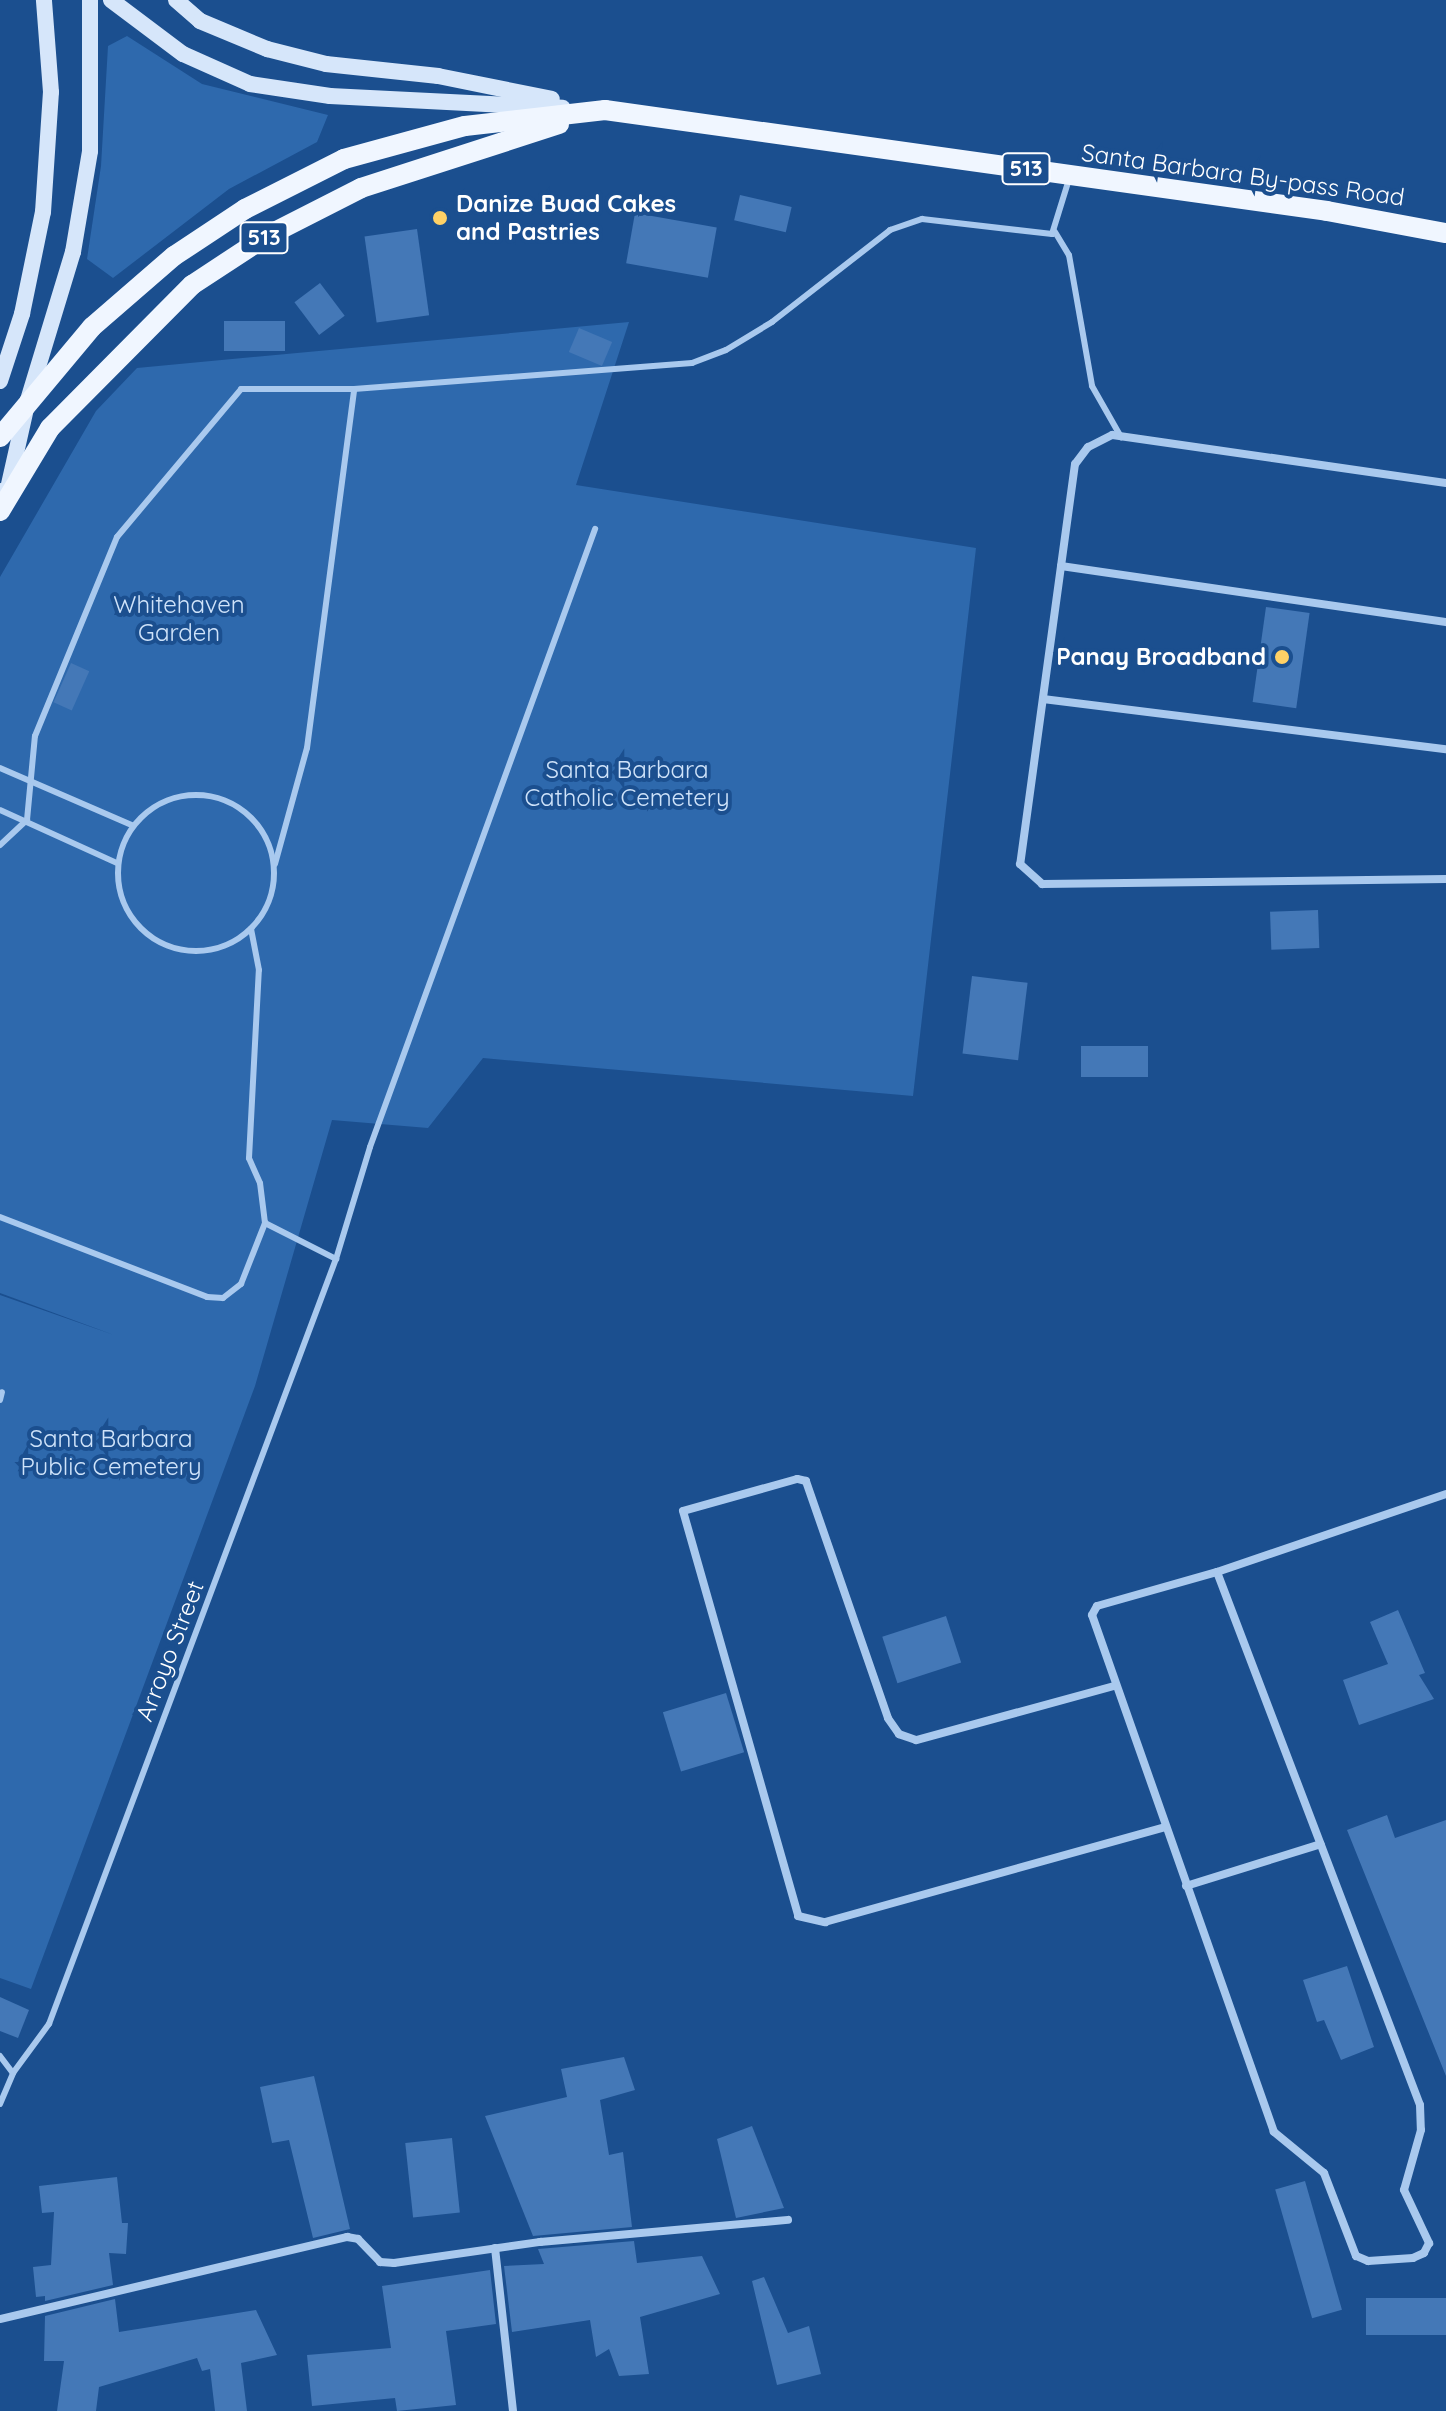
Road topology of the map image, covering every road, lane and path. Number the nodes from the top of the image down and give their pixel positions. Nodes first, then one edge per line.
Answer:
1 (90, 0) edge
2 (111, 0) edge
3 (176, 0) edge
4 (42, 5) edge
5 (605, 110) junction
6 (1070, 176) junction
7 (1055, 232) junction
8 (1446, 233) edge
9 (0, 381) edge
10 (354, 389) junction
11 (28, 400) junction
12 (0, 437) edge
13 (1121, 437) junction
14 (1446, 483) edge
15 (2, 498) edge
16 (595, 529) dead end
17 (1061, 566) junction
18 (1446, 622) edge
19 (1043, 699) junction
20 (1446, 749) edge
21 (0, 768) edge
22 (31, 780) junction
23 (0, 810) edge
24 (27, 820) junction
25 (132, 825) junction
26 (0, 845) edge
27 (117, 863) junction
28 (275, 864) junction
29 (1446, 879) edge
30 (251, 929) junction
31 (0, 1217) edge
32 (265, 1223) junction
33 (336, 1259) junction
34 (2, 1392) dead end
35 (0, 1400) edge
36 (1446, 1494) edge
37 (1217, 1572) junction
38 (1114, 1686) junction
39 (1165, 1827) junction
40 (1321, 1844) junction
41 (1186, 1886) junction
42 (0, 2056) edge
43 (13, 2073) junction
44 (0, 2104) edge
45 (788, 2220) dead end
46 (495, 2248) junction
47 (0, 2319) edge
48 (513, 2411) edge

1 - 11 main road
2 - 5 main road
3 - 5 main road
4 - 9 main road
5 - 6 main road, Santa Barbara By-pass Road / 513
5 - 11 main road, 513
5 - 15 main road, 513
6 - 7 lane
6 - 8 main road, Santa Barbara By-pass Road / 513
7 - 10 lane
7 - 13 lane
10 - 22 lane
10 - 28 lane
11 - 12 main road, 513
11 - 15 main road
13 - 14 street
13 - 17 street
16 - 33 lane, Arroyo Street
17 - 18 street
17 - 19 street
19 - 20 street
19 - 29 street
21 - 22 lane
22 - 24 lane
22 - 25 lane
23 - 24 lane
24 - 26 lane
24 - 27 lane
25 - 27 lane
25 - 28 lane
27 - 30 lane
28 - 30 lane
30 - 32 lane
31 - 32 lane
32 - 33 lane
33 - 43 lane, Arroyo Street
34 - 35 lane
36 - 37 street
37 - 38 street
37 - 40 street
38 - 39 street
38 - 39 street
39 - 41 street
40 - 41 street
40 - 41 street
42 - 43 lane
43 - 44 lane, Arroyo Street
45 - 46 street
46 - 47 street
46 - 48 street

